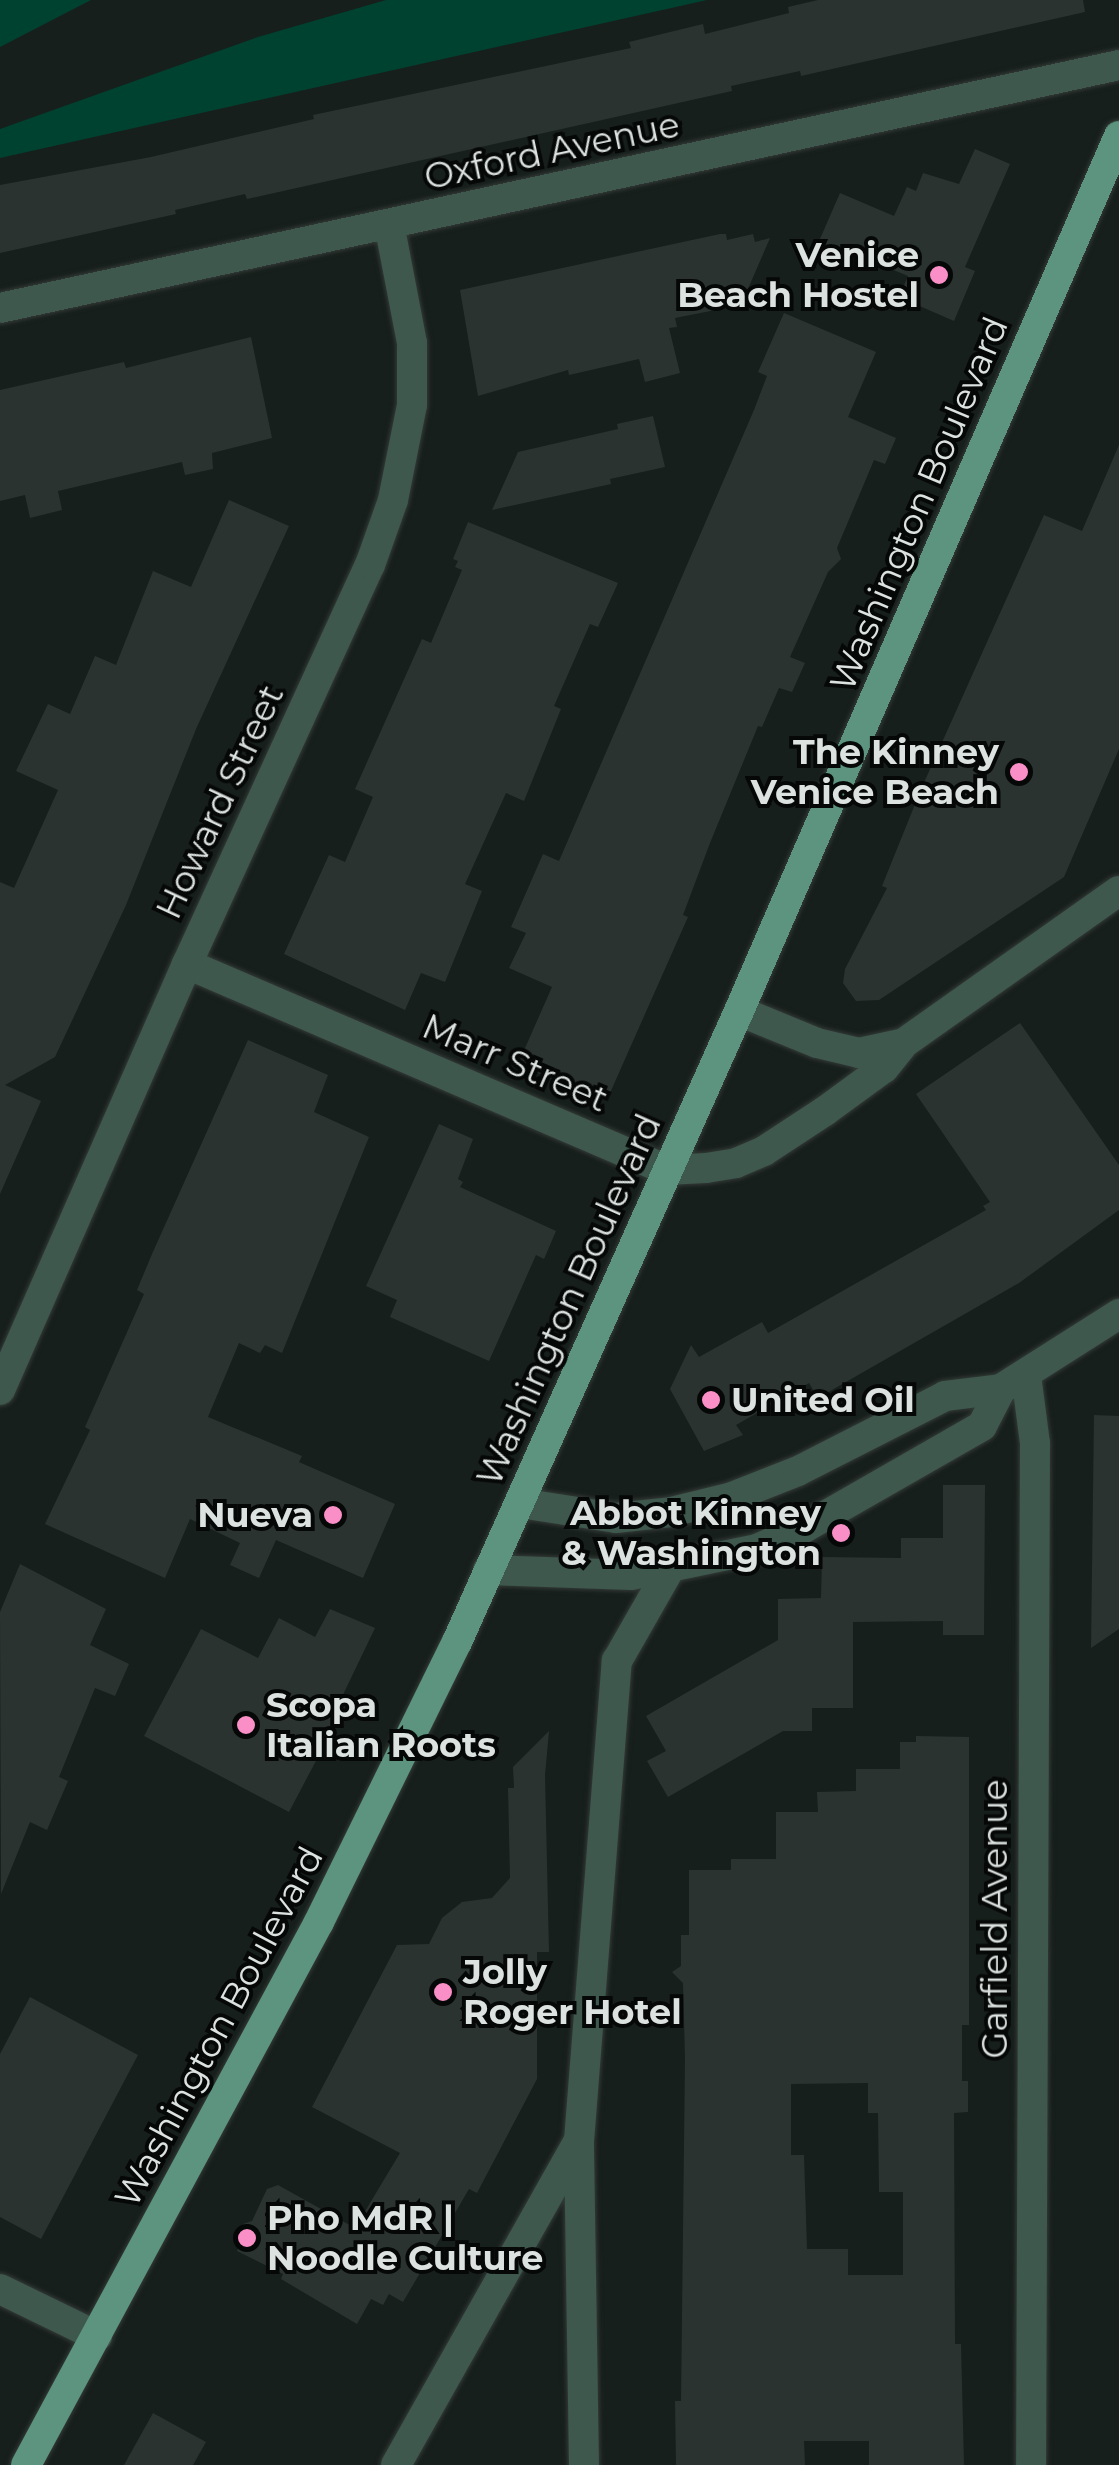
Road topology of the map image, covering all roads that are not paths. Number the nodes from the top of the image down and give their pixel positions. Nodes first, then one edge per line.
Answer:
1 (1119, 65) edge
2 (1119, 136) edge
3 (389, 224) junction
4 (0, 308) edge
5 (1119, 891) edge
6 (187, 964) junction
7 (739, 1011) junction
8 (904, 1043) junction
9 (666, 1170) junction
10 (1119, 1314) edge
11 (1013, 1382) junction
12 (0, 1390) edge
13 (520, 1504) junction
14 (488, 1570) junction
15 (670, 1570) junction
16 (578, 2141) junction
17 (0, 2289) edge
18 (97, 2336) junction
19 (26, 2465) edge
20 (396, 2465) edge
21 (584, 2465) edge
22 (1031, 2465) edge

1 - 3 street, Oxford Avenue
2 - 7 main road, Washington Boulevard
3 - 4 street, Oxford Avenue
3 - 6 street, Howard Street
5 - 8 street, Marr Street
6 - 9 street, Marr Street
6 - 12 street, Howard Street
7 - 8 street, Marr Street
7 - 9 main road, Washington Boulevard
8 - 9 street, Marr Street
9 - 13 main road, Washington Boulevard
10 - 11 street
11 - 13 street
11 - 15 street
11 - 22 street, Garfield Avenue
13 - 14 main road, Washington Boulevard
14 - 15 street
14 - 18 main road, Washington Boulevard
15 - 16 street
16 - 20 street
16 - 21 street
17 - 18 street
18 - 19 main road, Washington Boulevard

